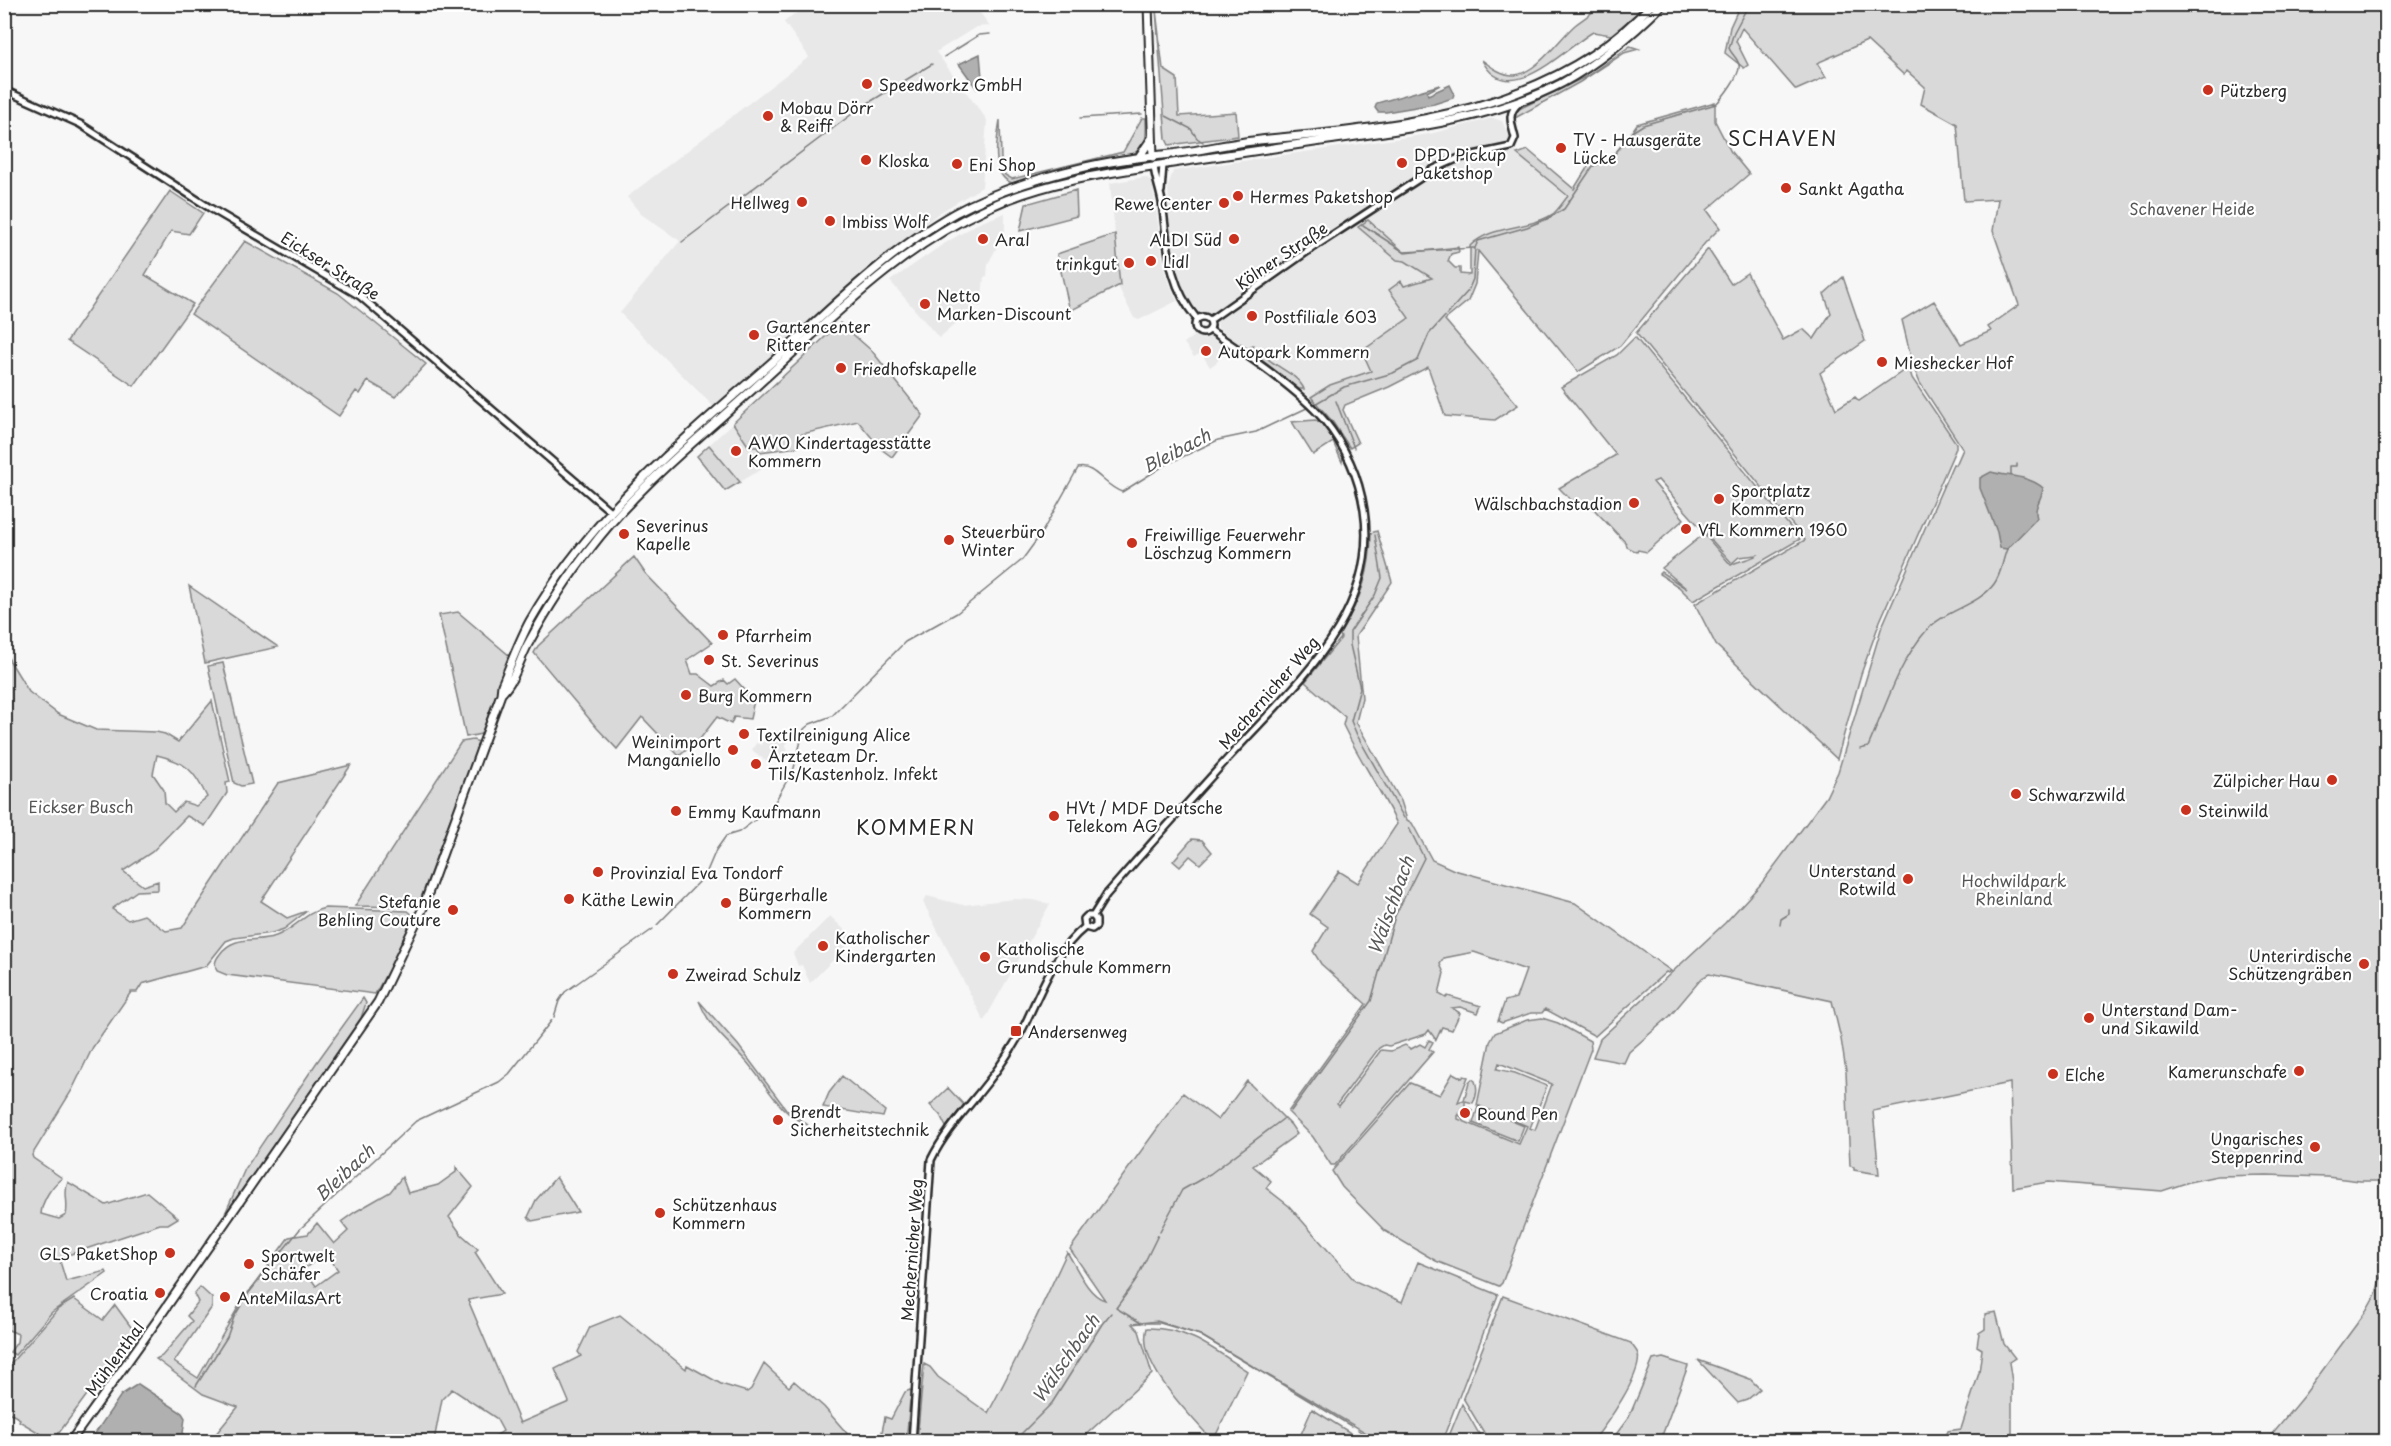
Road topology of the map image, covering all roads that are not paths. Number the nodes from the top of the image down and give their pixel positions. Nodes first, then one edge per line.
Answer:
1 (1148, 4) edge
2 (1652, 4) edge
3 (1663, 4) edge
4 (4, 90) edge
5 (1523, 99) junction
6 (1153, 135) junction
7 (1162, 155) junction
8 (1153, 156) junction
9 (1139, 158) junction
10 (1163, 165) junction
11 (1154, 166) junction
12 (1161, 196) junction
13 (1197, 319) junction
14 (1210, 320) junction
15 (1210, 330) junction
16 (610, 511) junction
17 (501, 694) junction
18 (1093, 916) junction
19 (1085, 927) junction
20 (70, 1442) edge
21 (912, 1442) edge

1 - 6 main road
2 - 7 main road
3 - 5 main road
4 - 16 street, Eickser Straße
5 - 10 main road
5 - 14 street, Kölner Straße
6 - 7 main road
6 - 8 main road
6 - 9 main road
7 - 8 main road
7 - 10 main road
8 - 9 main road
8 - 11 main road
9 - 16 main road
10 - 11 main road
10 - 12 street
11 - 12 street
11 - 17 main road
12 - 13 street
13 - 14 street
13 - 15 street
14 - 15 street
15 - 18 street, Mechernicher Weg
16 - 17 main road
17 - 20 main road, Mühlenthal
18 - 19 street, Mechernicher Weg
18 - 19 street, Mechernicher Weg
19 - 21 street, Mechernicher Weg

